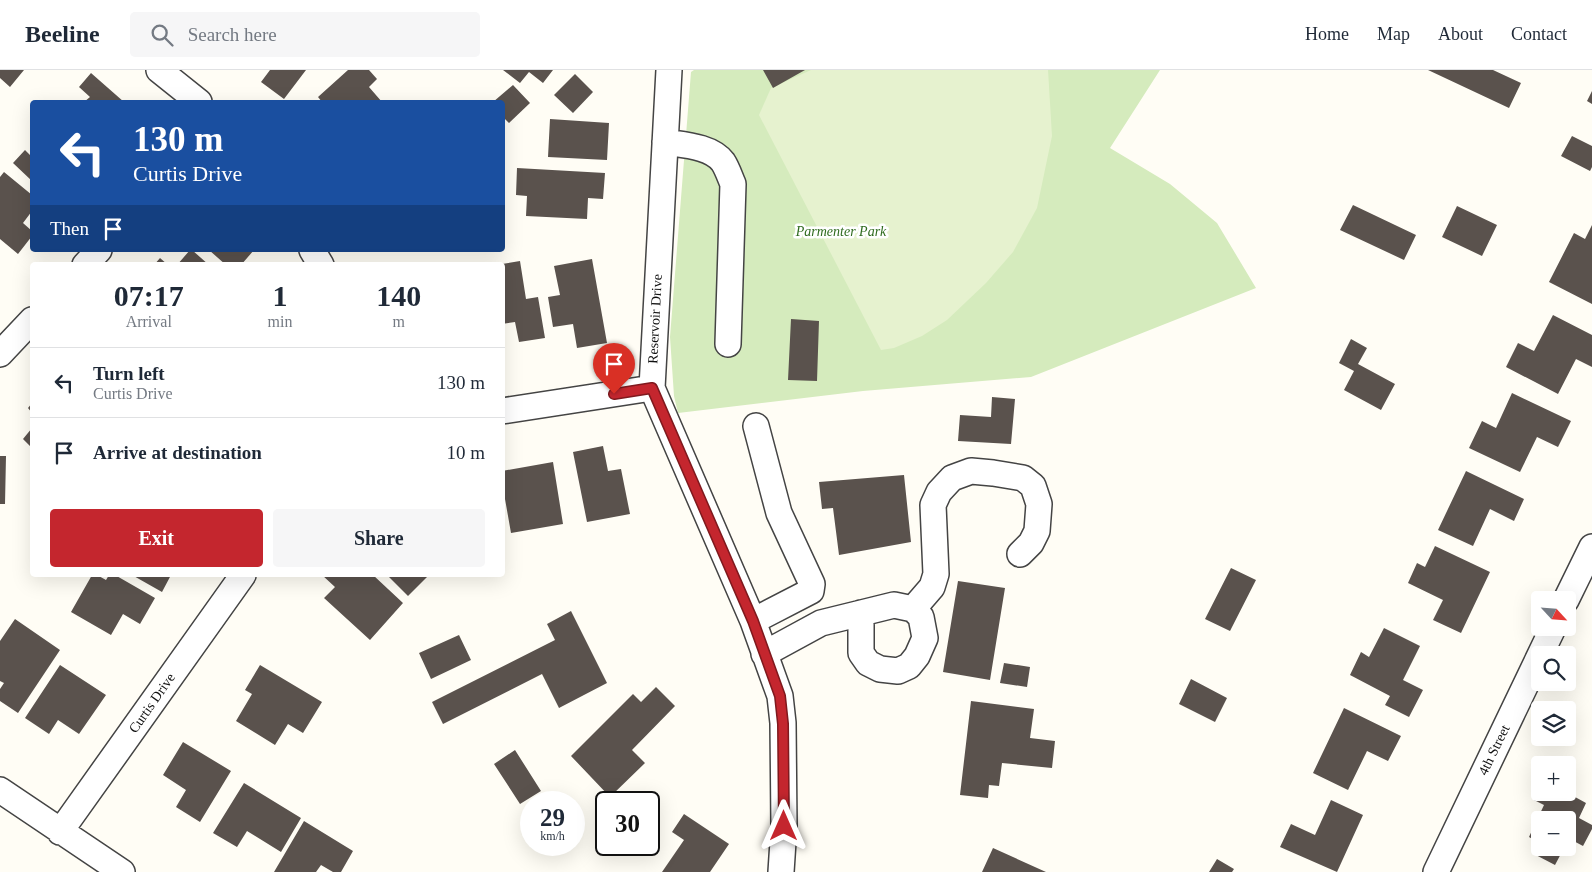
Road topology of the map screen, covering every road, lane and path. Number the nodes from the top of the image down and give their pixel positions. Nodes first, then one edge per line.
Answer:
1 (159, 70) edge
2 (668, 70) edge
3 (196, 100) edge
4 (665, 142) junction
5 (98, 252) edge
6 (88, 262) edge
7 (30, 322) edge
8 (728, 344) dead end
9 (0, 354) edge
10 (652, 388) junction
11 (505, 411) edge
12 (756, 426) dead end
13 (1592, 547) edge
14 (1020, 554) dead end
15 (243, 577) edge
16 (1570, 591) edge
17 (914, 609) junction
18 (861, 613) junction
19 (753, 621) junction
20 (1549, 636) edge
21 (764, 654) junction
22 (0, 790) edge
23 (60, 832) junction
24 (106, 868) edge
25 (781, 872) edge
26 (1436, 872) edge

1 - 3 street
2 - 4 street, Reservoir Drive
4 - 8 street
4 - 10 street, Reservoir Drive
5 - 6 street
7 - 9 street
10 - 11 street
10 - 19 street, Reservoir Drive
12 - 19 street
13 - 16 street
14 - 17 street
15 - 23 street, Curtis Drive
17 - 18 street
17 - 18 street
18 - 21 street
19 - 21 street, Reservoir Drive
20 - 26 street, 4th Street
21 - 25 street, Reservoir Drive
22 - 23 street
23 - 24 street

